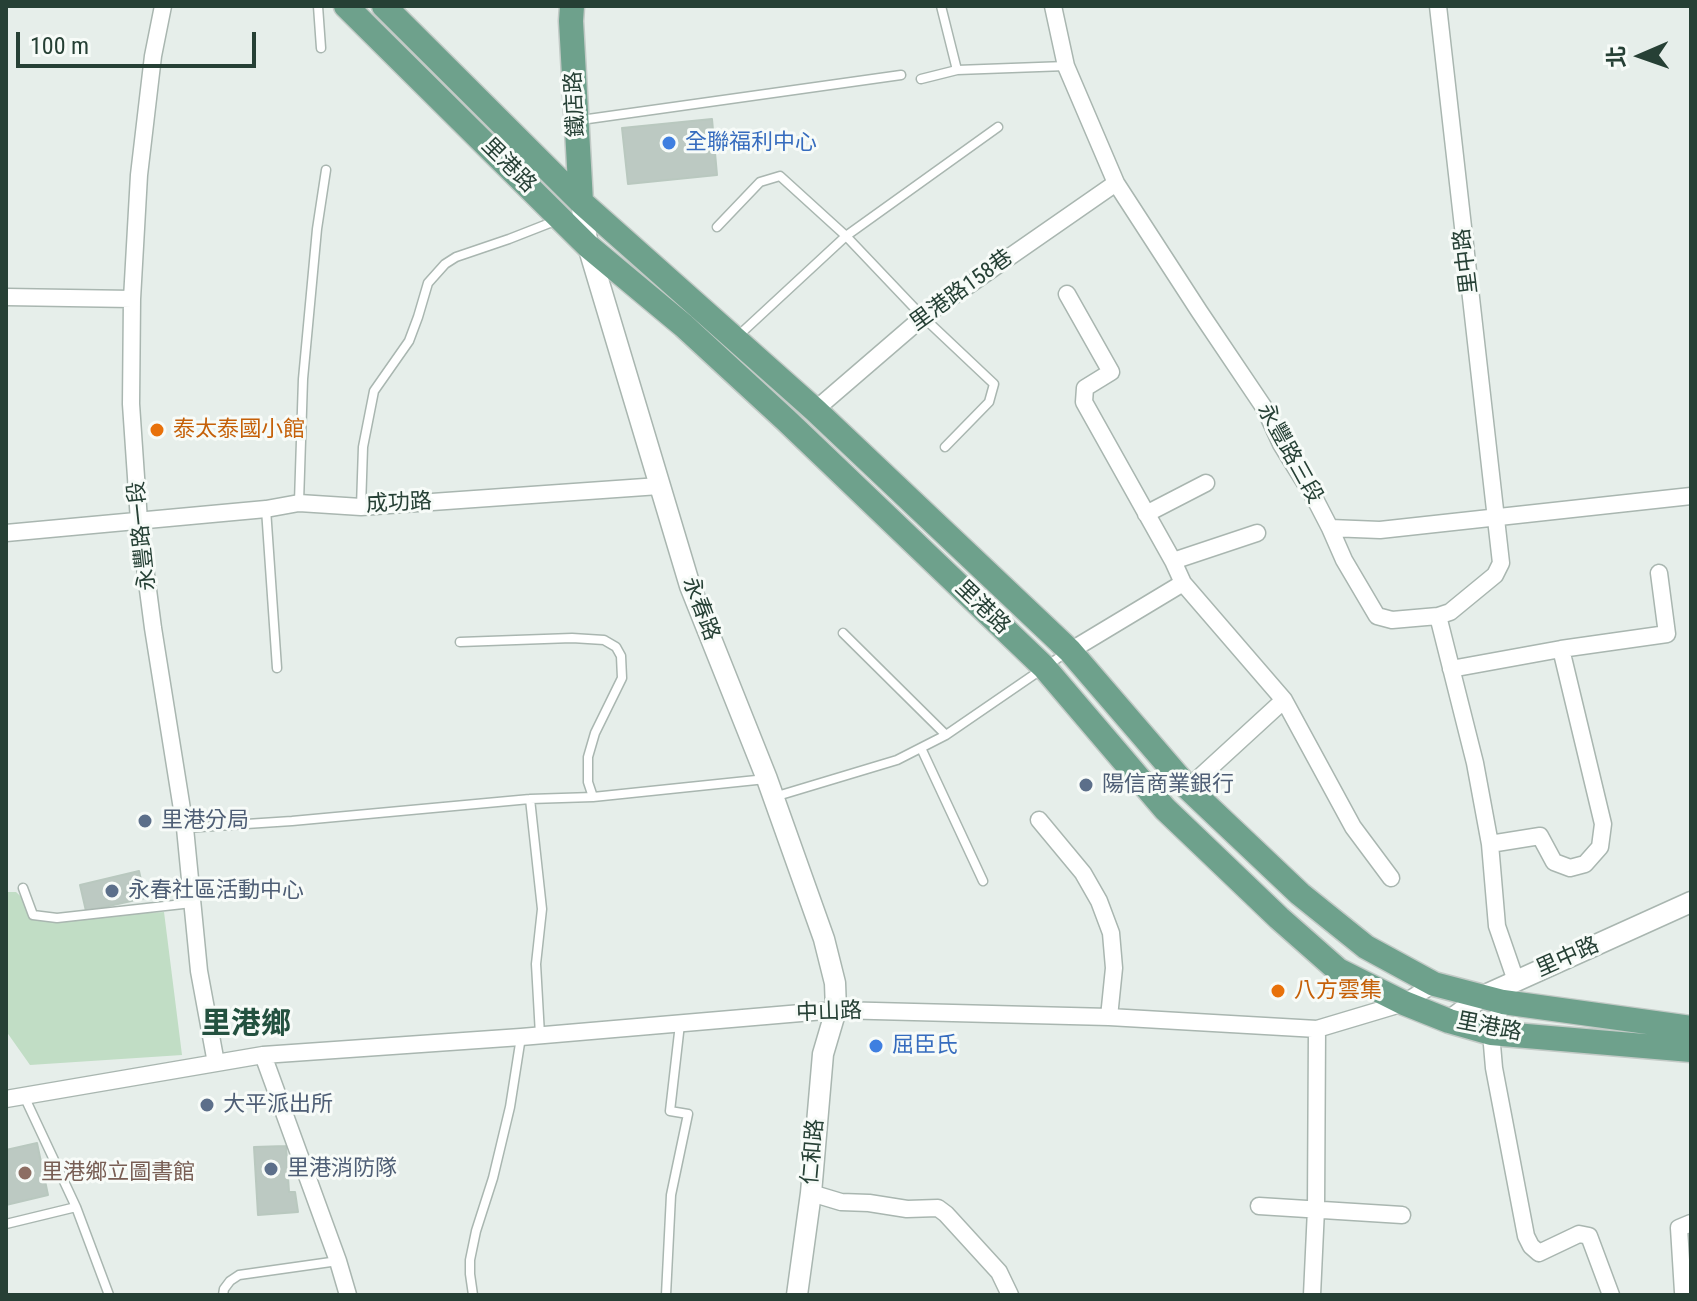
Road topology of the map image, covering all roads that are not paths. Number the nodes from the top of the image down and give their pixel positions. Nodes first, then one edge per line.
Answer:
1 (163, 6) edge
2 (318, 6) edge
3 (346, 6) edge
4 (384, 6) edge
5 (572, 6) edge
6 (941, 6) edge
7 (1053, 6) edge
8 (1438, 6) edge
9 (321, 48) dead end
10 (1066, 66) junction
11 (957, 70) junction
12 (901, 75) dead end
13 (921, 79) dead end
14 (578, 121) junction
15 (998, 127) dead end
16 (326, 170) dead end
17 (1116, 183) junction
18 (581, 202) junction
19 (561, 218) junction
20 (717, 227) dead end
21 (846, 236) junction
22 (588, 246) junction
23 (1067, 294) dead end
24 (6, 297) edge
25 (132, 299) junction
26 (923, 317) junction
27 (735, 339) junction
28 (815, 410) junction
29 (945, 447) dead end
30 (1206, 483) dead end
31 (659, 486) junction
32 (1691, 496) edge
33 (299, 503) junction
34 (361, 507) junction
35 (266, 509) junction
36 (1146, 514) junction
37 (1497, 516) junction
38 (139, 521) junction
39 (1330, 528) junction
40 (6, 533) edge
41 (1257, 533) dead end
42 (1173, 561) junction
43 (1659, 573) dead end
44 (1183, 583) junction
45 (1438, 616) junction
46 (843, 633) dead end
47 (460, 642) dead end
48 (1561, 649) junction
49 (1070, 651) junction
50 (1044, 667) junction
51 (277, 668) dead end
52 (1451, 669) junction
53 (1284, 700) junction
54 (946, 735) junction
55 (921, 748) junction
56 (770, 788) junction
57 (1188, 788) junction
58 (593, 797) junction
59 (530, 799) junction
60 (1039, 820) dead end
61 (185, 828) junction
62 (1490, 844) junction
63 (1391, 878) dead end
64 (983, 881) dead end
65 (23, 888) dead end
66 (1691, 902) edge
67 (192, 903) junction
68 (1434, 984) junction
69 (1501, 993) junction
70 (1404, 1003) junction
71 (836, 1010) junction
72 (1109, 1017) junction
73 (1449, 1021) junction
74 (680, 1024) junction
75 (1691, 1028) edge
76 (1317, 1029) junction
77 (1491, 1033) junction
78 (540, 1035) junction
79 (521, 1037) junction
80 (1691, 1050) edge
81 (263, 1055) junction
82 (216, 1063) junction
83 (24, 1095) junction
84 (6, 1099) edge
85 (811, 1193) junction
86 (1259, 1206) dead end
87 (76, 1207) junction
88 (1316, 1209) junction
89 (1402, 1215) dead end
90 (1691, 1223) edge
91 (6, 1224) edge
92 (338, 1261) junction
93 (1683, 1292) dead end
94 (109, 1295) edge
95 (223, 1295) edge
96 (348, 1295) edge
97 (473, 1295) edge
98 (666, 1295) edge
99 (797, 1295) edge
100 (1010, 1295) edge
101 (1312, 1295) edge
102 (1611, 1295) edge

1 - 25 street, 永豐路一段
2 - 9 lane
3 - 19 main road, 里港路
4 - 18 main road, 里港路
5 - 14 main road, 鐵店路
6 - 11 lane
7 - 10 street, 永豐路三段
8 - 37 street, 里中路
10 - 11 lane
10 - 17 street, 永豐路三段
11 - 13 lane
12 - 14 lane
14 - 18 main road, 鐵店路
15 - 21 lane
16 - 33 lane
17 - 26 street, 里港路158巷
17 - 39 street, 永豐路三段
18 - 19 lane
18 - 22 street, 永春路
18 - 27 main road, 里港路
19 - 22 main road, 里港路
19 - 34 lane
20 - 21 lane
21 - 26 lane
21 - 27 lane
22 - 31 street, 永春路
22 - 50 main road, 里港路
23 - 36 street
24 - 25 street
25 - 38 street, 永豐路一段
26 - 28 street, 里港路158巷
26 - 29 lane
27 - 28 main road, 里港路
28 - 49 main road, 里港路
30 - 36 street
31 - 34 street, 成功路
31 - 56 street, 永春路
32 - 37 street, 永豐路三段
33 - 34 street, 成功路
33 - 35 street, 成功路
35 - 38 street, 成功路
35 - 51 lane
36 - 42 street
37 - 39 street, 永豐路三段
37 - 45 street, 里中路
38 - 40 street, 成功路
38 - 61 street, 永豐路一段
39 - 45 street
41 - 42 street
42 - 44 street
43 - 48 street
44 - 49 street
44 - 53 street
45 - 52 street
46 - 54 lane
47 - 58 lane
48 - 52 street
48 - 62 street
49 - 50 lane
49 - 57 main road, 里港路
50 - 54 lane
50 - 70 main road, 里港路
52 - 62 street
53 - 57 street
53 - 63 street
54 - 55 lane
55 - 56 lane
55 - 64 lane
56 - 58 lane
56 - 71 street, 永春路
57 - 68 main road, 里港路
58 - 59 lane
59 - 61 lane
59 - 78 lane
60 - 72 street
61 - 67 street, 永豐路一段
62 - 69 street
65 - 67 lane
66 - 69 street, 里中路
67 - 82 street, 永豐路一段
68 - 69 main road, 里港路
68 - 70 street, 中山路
69 - 73 street, 里中路
69 - 75 main road, 里港路
69 - 77 street
70 - 73 main road, 里港路
70 - 76 street, 中山路
71 - 72 street, 中山路
71 - 74 street, 中山路
71 - 85 street, 仁和路
72 - 76 street, 中山路
73 - 77 main road, 里港路
74 - 78 street, 中山路
74 - 98 lane
76 - 88 street
77 - 80 main road, 里港路
77 - 102 street
78 - 79 street, 中山路
79 - 81 street, 中山路
79 - 97 lane
81 - 82 street, 中山路
81 - 92 street
82 - 83 street, 中山路
83 - 84 street, 中山路
83 - 87 lane
85 - 99 street, 仁和路
85 - 100 street
86 - 88 street
87 - 91 lane
87 - 94 lane
88 - 89 street
88 - 101 street
90 - 93 street
92 - 95 lane
92 - 96 street

